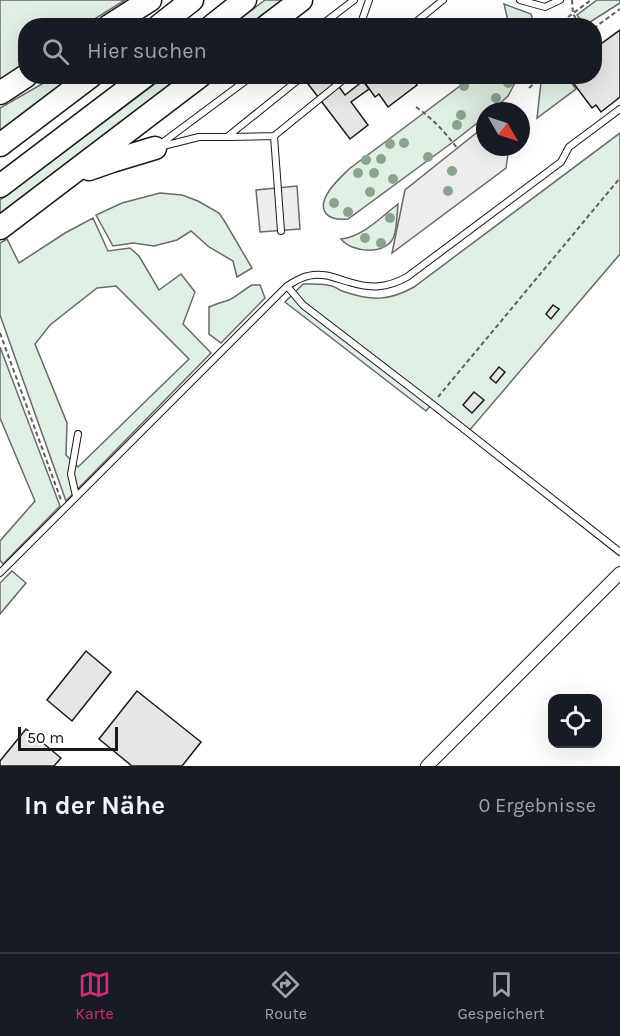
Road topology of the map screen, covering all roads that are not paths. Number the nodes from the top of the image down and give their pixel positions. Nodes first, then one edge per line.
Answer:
1 (150, 0) edge
2 (192, 0) edge
3 (245, 0) edge
4 (301, 0) edge
5 (354, 0) edge
6 (369, 0) edge
7 (443, 0) edge
8 (520, 0) edge
9 (560, 0) edge
10 (122, 18) edge
11 (169, 18) edge
12 (222, 18) edge
13 (277, 18) edge
14 (330, 18) edge
15 (363, 18) edge
16 (421, 18) edge
17 (18, 81) edge
18 (81, 84) edge
19 (134, 84) edge
20 (190, 84) edge
21 (241, 84) edge
22 (293, 84) edge
23 (338, 84) edge
24 (0, 93) edge
25 (620, 109) edge
26 (274, 136) junction
27 (227, 137) junction
28 (0, 146) edge
29 (155, 148) junction
30 (61, 182) junction
31 (0, 186) edge
32 (0, 228) edge
33 (281, 231) dead end
34 (287, 286) junction
35 (78, 434) dead end
36 (76, 496) junction
37 (620, 552) edge
38 (1, 569) edge
39 (620, 573) edge
40 (427, 766) edge

1 - 10 highway
2 - 11 highway
3 - 12 highway
4 - 13 highway
5 - 14 lane
6 - 15 lane
7 - 16 lane
8 - 9 lane
17 - 24 highway
18 - 28 highway
19 - 31 highway
20 - 30 highway
21 - 29 lane
22 - 27 lane
23 - 26 lane
25 - 34 lane
26 - 27 lane
26 - 33 lane
27 - 29 lane
29 - 30 highway
30 - 32 highway
34 - 36 lane
34 - 37 lane
35 - 36 lane
36 - 38 lane
39 - 40 street

